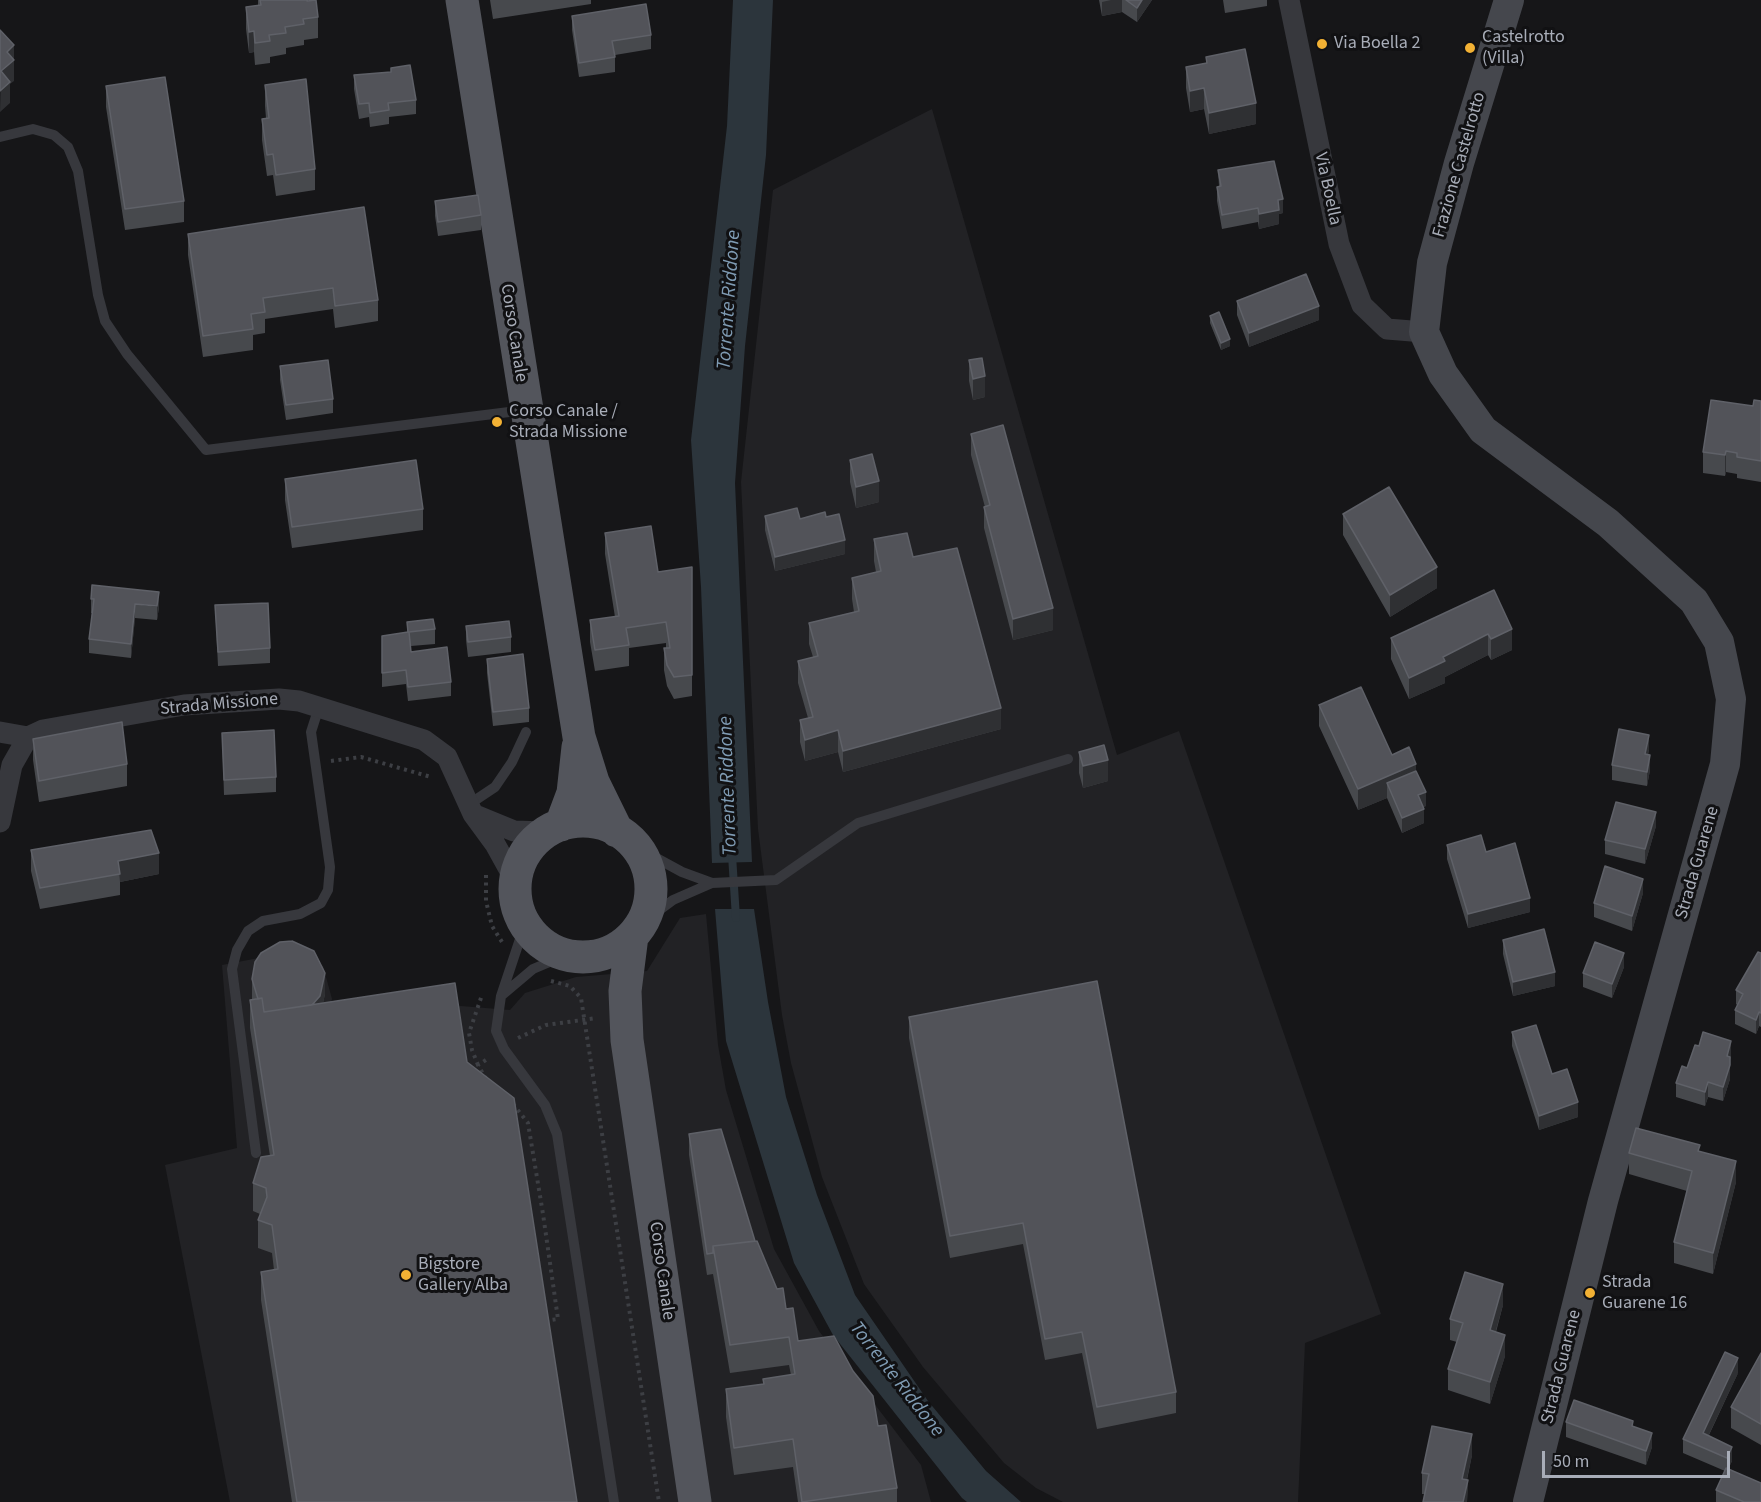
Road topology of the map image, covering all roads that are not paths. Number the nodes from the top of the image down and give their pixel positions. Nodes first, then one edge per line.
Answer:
1 (462, 0) edge
2 (1289, 0) edge
3 (1509, 0) edge
4 (0, 137) edge
5 (1424, 332) junction
6 (525, 410) junction
7 (319, 707) junction
8 (0, 732) edge
9 (526, 732) dead end
10 (579, 736) junction
11 (28, 737) junction
12 (1068, 759) dead end
13 (470, 810) junction
14 (0, 822) edge
15 (554, 829) junction
16 (627, 839) junction
17 (516, 882) junction
18 (712, 883) junction
19 (637, 930) junction
20 (514, 935) junction
21 (564, 964) junction
22 (501, 996) junction
23 (627, 1040) junction
24 (256, 1153) dead end
25 (614, 1502) edge
26 (696, 1502) edge
27 (1528, 1502) edge

1 - 6 main road, Corso Canale
2 - 5 street, Via Boella
3 - 5 main road, Frazione Castelrotto
4 - 6 lane
5 - 27 main road, Strada Guarene
6 - 10 main road, Corso Canale
7 - 11 street, Strada Missione
7 - 13 street, Strada Missione
7 - 24 lane
8 - 11 street, Strada Missione
9 - 13 lane
10 - 15 main road, Corso Canale
10 - 16 main road, Corso Canale
11 - 14 street
12 - 18 lane
13 - 15 street
13 - 17 street, Strada Missione
15 - 16 main road
15 - 17 main road, Corso Canale
16 - 18 lane
16 - 19 main road, Corso Canale
17 - 20 main road, Corso Canale
18 - 19 lane
19 - 21 main road
19 - 23 main road, Corso Canale
20 - 21 main road, Corso Canale
20 - 22 lane
21 - 22 lane
21 - 23 main road, Corso Canale
22 - 25 lane
23 - 26 main road, Corso Canale

